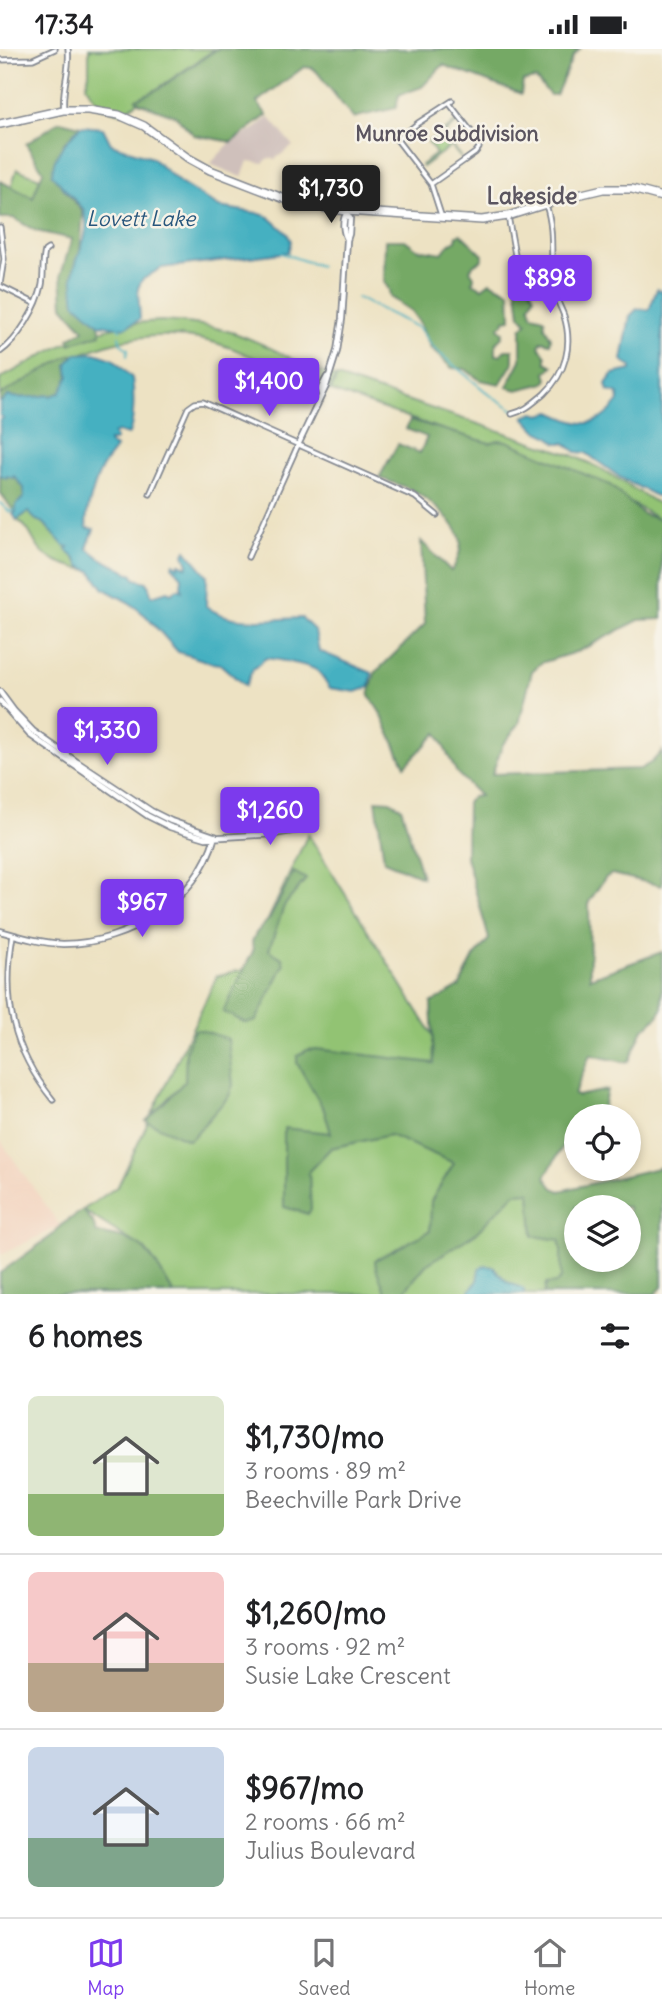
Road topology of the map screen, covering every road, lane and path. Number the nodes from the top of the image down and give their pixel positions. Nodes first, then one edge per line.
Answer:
1 (55, 49) edge
2 (68, 49) edge
3 (0, 60) edge
4 (64, 110) junction
5 (0, 124) edge
6 (391, 132) dead end
7 (397, 140) junction
8 (430, 184) junction
9 (662, 197) edge
10 (546, 205) junction
11 (346, 213) junction
12 (508, 216) junction
13 (442, 217) junction
14 (0, 227) edge
15 (48, 249) dead end
16 (515, 255) dead end
17 (0, 285) edge
18 (34, 303) junction
19 (0, 352) edge
20 (512, 414) dead end
21 (298, 445) junction
22 (150, 495) dead end
23 (434, 514) dead end
24 (248, 557) dead end
25 (0, 692) edge
26 (0, 701) edge
27 (310, 828) dead end
28 (215, 836) junction
29 (0, 931) edge
30 (13, 935) junction
31 (52, 1100) dead end

1 - 3 street
2 - 4 street
4 - 5 main road
4 - 11 main road
6 - 7 street
7 - 8 street
7 - 8 street
8 - 13 street
9 - 10 main road
10 - 12 main road
10 - 20 street
11 - 13 main road
11 - 21 street
12 - 13 main road
12 - 16 street
14 - 17 street
15 - 18 street
17 - 18 street
18 - 19 street
21 - 22 street
21 - 23 street
21 - 24 street
25 - 28 street
26 - 28 street
27 - 28 street
28 - 30 street
29 - 30 street
30 - 31 street

